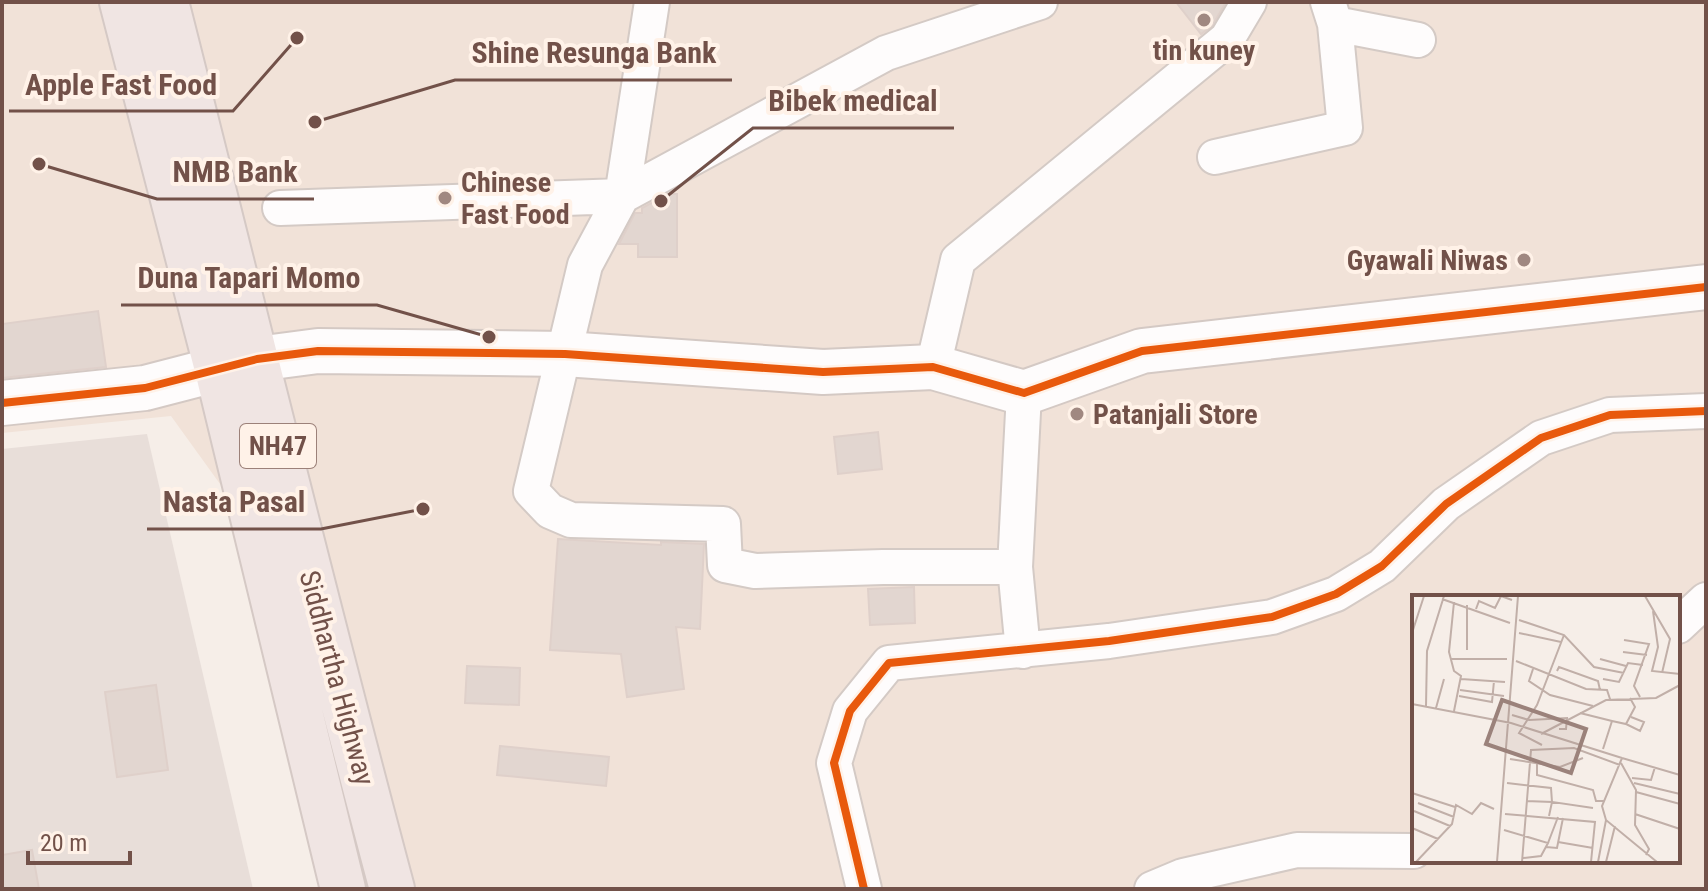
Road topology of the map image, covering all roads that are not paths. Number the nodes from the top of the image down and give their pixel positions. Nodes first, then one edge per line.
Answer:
1 (122, 2) edge
2 (166, 2) edge
3 (652, 2) edge
4 (1040, 2) edge
5 (1249, 2) edge
6 (1331, 13) edge
7 (1418, 40) dead end
8 (1215, 157) dead end
9 (622, 196) junction
10 (280, 208) dead end
11 (1706, 287) edge
12 (565, 354) junction
13 (237, 364) junction
14 (933, 367) junction
15 (1024, 393) junction
16 (2, 403) edge
17 (1706, 411) edge
18 (1015, 567) junction
19 (1706, 600) edge
20 (1680, 624) edge
21 (1023, 651) junction
22 (1412, 851) edge
23 (343, 889) edge
24 (392, 889) edge
25 (864, 889) edge
26 (1152, 889) edge

1 - 13 highway, Siddhartha Highway / NH47
2 - 13 highway, Siddhartha Highway / NH47
3 - 9 street
4 - 9 street
5 - 14 street
6 - 7 street
6 - 8 street
9 - 10 street
9 - 12 street
11 - 15 street
12 - 13 street
12 - 14 street
12 - 18 street
13 - 16 street
13 - 23 highway, Siddhartha Highway / NH47
13 - 24 highway, Siddhartha Highway / NH47
14 - 15 street
15 - 18 street
17 - 21 street
18 - 21 street
19 - 20 street
21 - 25 street
22 - 26 street

